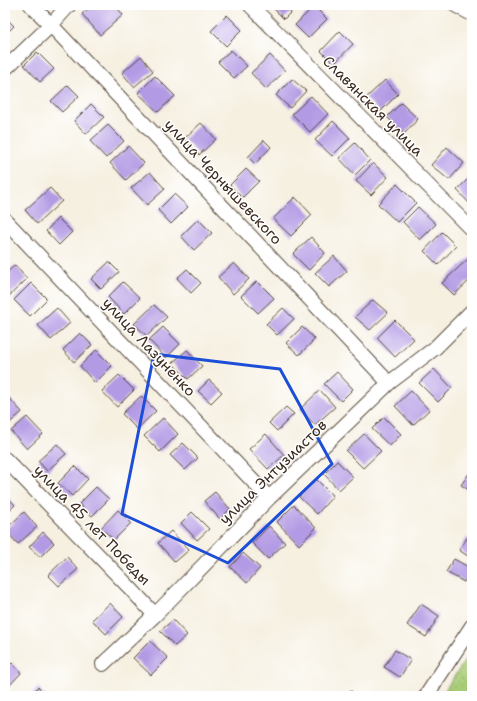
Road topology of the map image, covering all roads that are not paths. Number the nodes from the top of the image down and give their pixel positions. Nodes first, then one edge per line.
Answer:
1 (31, 5) edge
2 (69, 5) edge
3 (250, 5) edge
4 (456, 5) edge
5 (472, 14) edge
6 (51, 24) junction
7 (5, 69) edge
8 (5, 220) edge
9 (472, 230) edge
10 (472, 311) edge
11 (389, 384) junction
12 (5, 459) edge
13 (269, 498) junction
14 (155, 615) junction
15 (472, 626) edge
16 (103, 664) dead end
17 (426, 696) edge

1 - 6 street, улица Чернышевского
2 - 6 street
3 - 9 street, Славянская улица
4 - 5 street
6 - 7 street
6 - 11 street, улица Чернышевского
8 - 13 street, улица Лазуненко
10 - 11 street, улица Энтузиастов
11 - 13 street, улица Энтузиастов
12 - 14 street, улица 45 лет Победы
13 - 14 street, улица Энтузиастов
14 - 16 street, улица Энтузиастов
15 - 17 street

